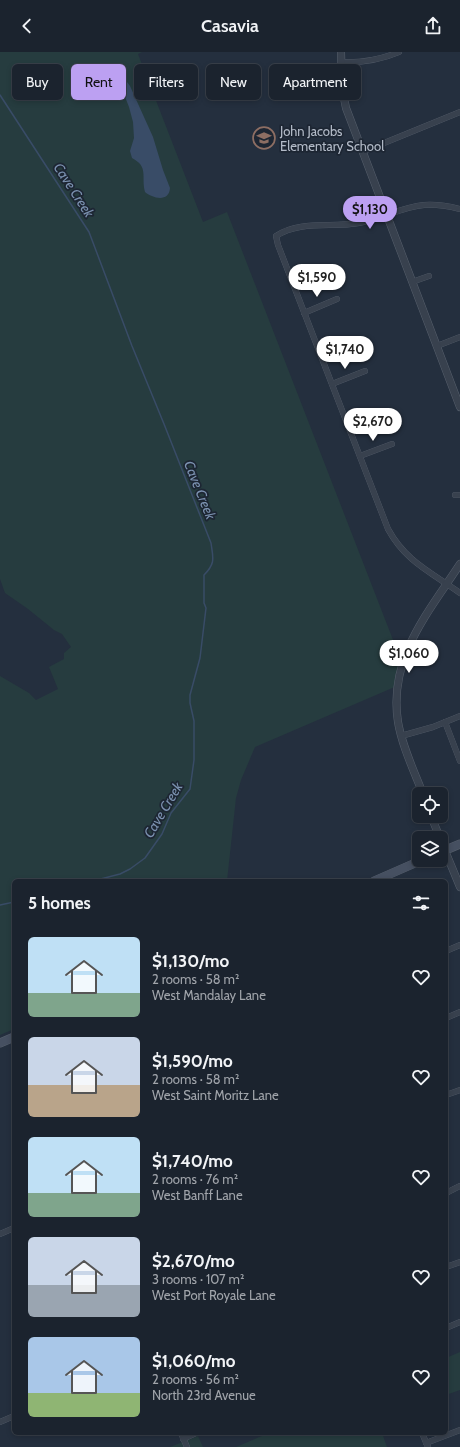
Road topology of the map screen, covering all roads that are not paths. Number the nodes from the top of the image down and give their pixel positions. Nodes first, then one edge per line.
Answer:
1 (341, 52) edge
2 (399, 52) edge
3 (340, 62) junction
4 (460, 112) edge
5 (362, 152) junction
6 (460, 209) edge
7 (386, 215) junction
8 (429, 276) dead end
9 (412, 282) junction
10 (337, 299) dead end
11 (304, 313) junction
12 (460, 337) edge
13 (437, 346) junction
14 (365, 372) dead end
15 (332, 384) junction
16 (460, 407) edge
17 (392, 444) dead end
18 (360, 456) junction
19 (460, 564) edge
20 (447, 584) junction
21 (460, 593) edge
22 (406, 650) junction
23 (424, 657) dead end
24 (460, 716) edge
25 (445, 722) junction
26 (401, 736) junction
27 (460, 761) edge
28 (420, 787) edge
29 (460, 844) edge
30 (448, 849) edge
31 (448, 862) edge
32 (412, 864) edge
33 (379, 879) edge
34 (460, 887) edge
35 (460, 945) edge
36 (448, 950) edge
37 (460, 1012) edge
38 (448, 1017) edge
39 (12, 1038) edge
40 (0, 1043) edge
41 (460, 1090) edge
42 (448, 1094) edge
43 (460, 1186) edge
44 (448, 1192) edge
45 (12, 1229) edge
46 (0, 1234) edge
47 (460, 1262) edge
48 (448, 1266) edge
49 (460, 1322) edge
50 (448, 1327) edge
51 (12, 1417) edge
52 (0, 1422) edge
53 (460, 1430) edge
54 (423, 1435) edge
55 (182, 1436) edge
56 (427, 1445) edge
57 (186, 1447) edge

1 - 3 street
2 - 3 street
3 - 5 street
4 - 5 street
5 - 7 street
6 - 7 street
7 - 9 street
7 - 11 street
8 - 9 street
9 - 13 street
10 - 11 street
11 - 15 street
12 - 13 street
13 - 16 street
14 - 15 street
15 - 18 street
17 - 18 street
18 - 20 street
19 - 20 street
20 - 21 street
20 - 22 street
22 - 23 street
22 - 26 street
24 - 25 street
25 - 26 street
25 - 27 street
26 - 28 street
29 - 30 main road
31 - 34 street
32 - 33 main road
35 - 36 street
37 - 38 street
39 - 40 main road
41 - 42 street
43 - 44 street
45 - 46 street
47 - 48 street
49 - 50 street
51 - 52 street
53 - 56 street
54 - 56 street
55 - 57 street

